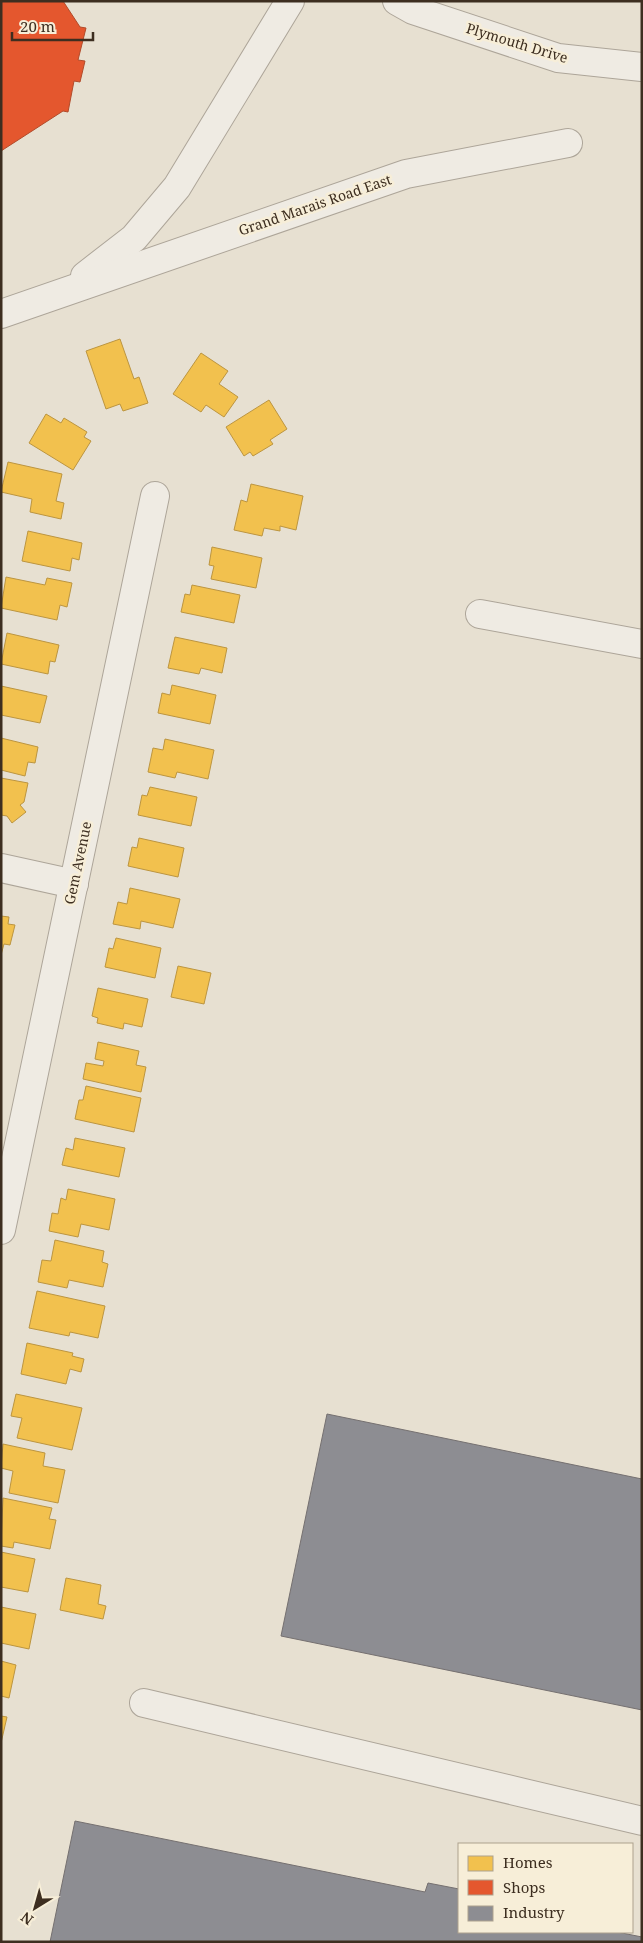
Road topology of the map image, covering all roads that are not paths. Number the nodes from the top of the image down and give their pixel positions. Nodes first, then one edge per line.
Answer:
1 (290, 1) edge
2 (397, 1) edge
3 (642, 67) edge
4 (568, 143) dead end
5 (68, 289) junction
6 (1, 314) edge
7 (155, 496) dead end
8 (480, 614) dead end
9 (642, 644) edge
10 (1, 868) edge
11 (74, 884) junction
12 (1, 1230) edge
13 (144, 1703) dead end
14 (642, 1822) edge

1 - 5 street, Grand Marais Road East
2 - 3 street, Plymouth Drive
4 - 5 street, Grand Marais Road East
5 - 6 street, Grand Marais Road East
7 - 11 street, Gem Avenue
8 - 9 street
10 - 11 street
11 - 12 street, Gem Avenue
13 - 14 street

